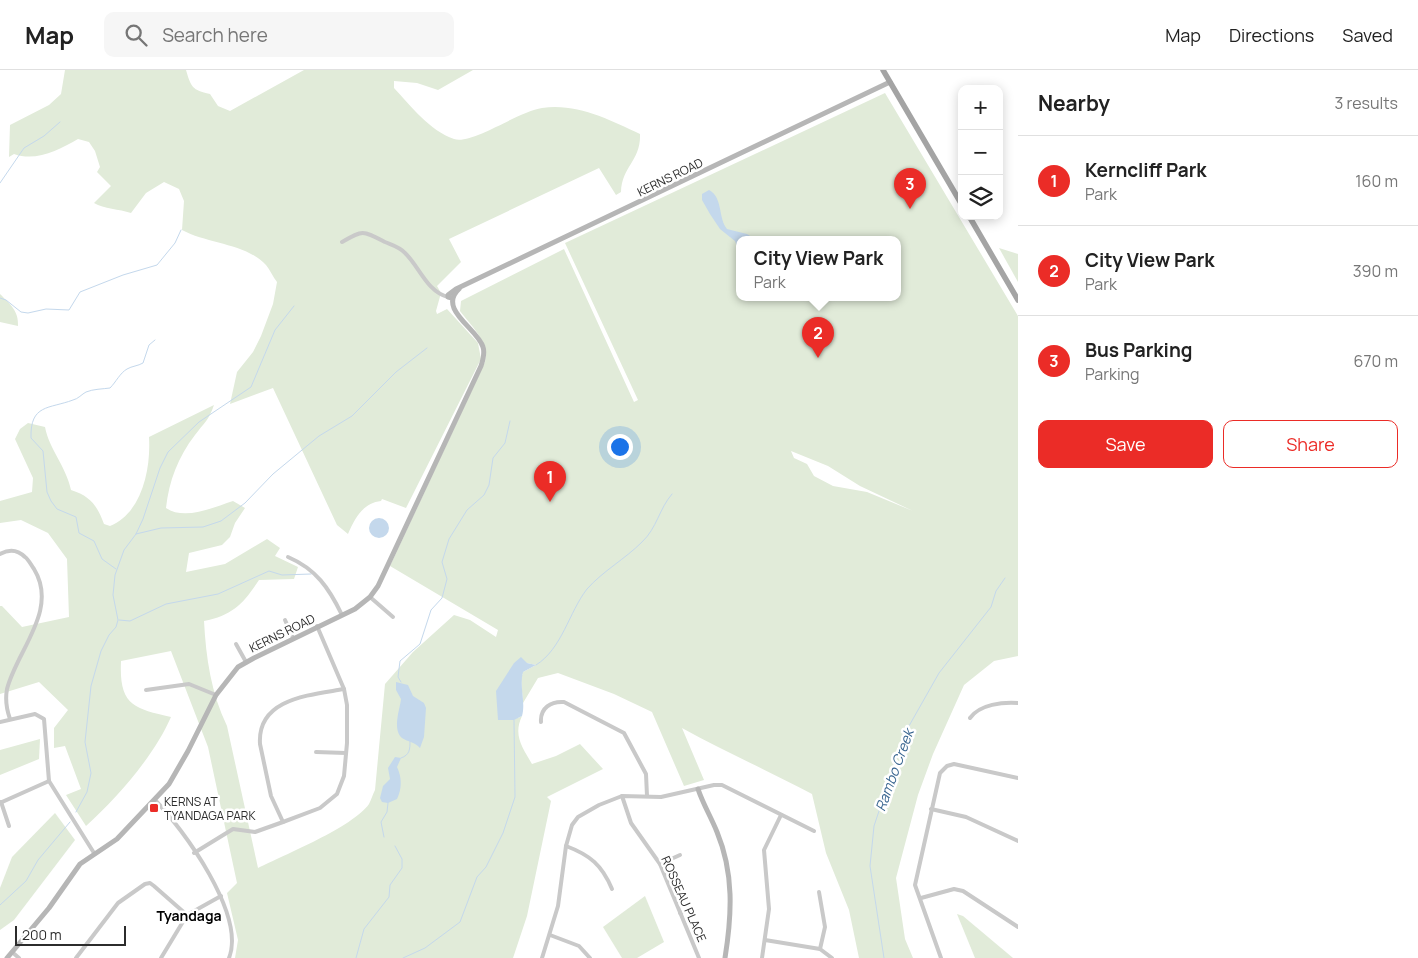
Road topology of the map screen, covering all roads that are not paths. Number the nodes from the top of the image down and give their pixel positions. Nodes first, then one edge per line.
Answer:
1 (883, 70) edge
2 (890, 82) junction
3 (958, 198) edge
4 (970, 220) edge
5 (342, 242) dead end
6 (450, 298) junction
7 (1018, 300) edge
8 (0, 554) edge
9 (288, 557) dead end
10 (370, 597) junction
11 (342, 615) junction
12 (393, 616) dead end
13 (285, 620) dead end
14 (318, 626) junction
15 (293, 638) junction
16 (236, 644) dead end
17 (246, 662) junction
18 (344, 689) junction
19 (146, 690) dead end
20 (216, 695) junction
21 (1018, 703) edge
22 (970, 718) dead end
23 (10, 719) junction
24 (0, 722) edge
25 (541, 722) dead end
26 (316, 752) dead end
27 (346, 753) junction
28 (1018, 778) edge
29 (49, 781) junction
30 (698, 789) junction
31 (622, 796) junction
32 (646, 796) junction
33 (155, 800) junction
34 (0, 802) edge
35 (931, 808) junction
36 (781, 815) junction
37 (283, 822) junction
38 (8, 826) dead end
39 (814, 831) dead end
40 (1018, 841) edge
41 (566, 846) junction
42 (94, 853) junction
43 (194, 853) junction
44 (680, 855) dead end
45 (660, 864) junction
46 (612, 889) dead end
47 (819, 892) dead end
48 (222, 896) junction
49 (921, 898) junction
50 (692, 908) dead end
51 (680, 913) junction
52 (187, 915) junction
53 (1018, 927) edge
54 (550, 935) junction
55 (764, 940) junction
56 (820, 949) junction
57 (12, 952) junction
58 (7, 958) edge
59 (19, 958) edge
60 (76, 958) edge
61 (161, 958) edge
62 (229, 958) edge
63 (542, 958) edge
64 (590, 958) edge
65 (699, 958) edge
66 (726, 958) edge
67 (762, 958) edge
68 (832, 958) edge
69 (940, 958) edge

1 - 2 main road
2 - 3 main road
2 - 6 street, KERNS ROAD
4 - 7 main road
5 - 6 street
6 - 10 street, KERNS ROAD
8 - 23 street
9 - 11 street
10 - 11 street, KERNS ROAD
10 - 12 street
11 - 14 street, KERNS ROAD
13 - 15 street
14 - 15 street, KERNS ROAD
14 - 18 street
15 - 17 street, KERNS ROAD
16 - 17 street
17 - 20 street, KERNS ROAD
18 - 27 street
18 - 37 street
19 - 20 street
20 - 33 street, KERNS ROAD
21 - 22 street
23 - 24 street
23 - 29 street
25 - 32 street
26 - 27 street
27 - 37 street
28 - 35 street
29 - 34 street
29 - 42 street
30 - 32 street
30 - 36 street
30 - 66 street
31 - 32 street
31 - 41 street
31 - 45 street, ROSSEAU PLACE
33 - 42 street, KERNS ROAD
33 - 43 street
34 - 38 street
35 - 40 street
35 - 49 street
36 - 39 street
36 - 55 street
37 - 43 street
41 - 46 street
41 - 54 street
42 - 57 street, KERNS ROAD
43 - 48 street
44 - 45 street
45 - 51 street, ROSSEAU PLACE
47 - 56 street
48 - 52 street
48 - 62 street
49 - 53 street
49 - 69 street
50 - 51 street
51 - 65 street, ROSSEAU PLACE
52 - 60 street
52 - 61 street
54 - 63 street
54 - 64 street
55 - 56 street
55 - 67 street
56 - 68 street
57 - 58 street, KERNS ROAD
57 - 59 street

